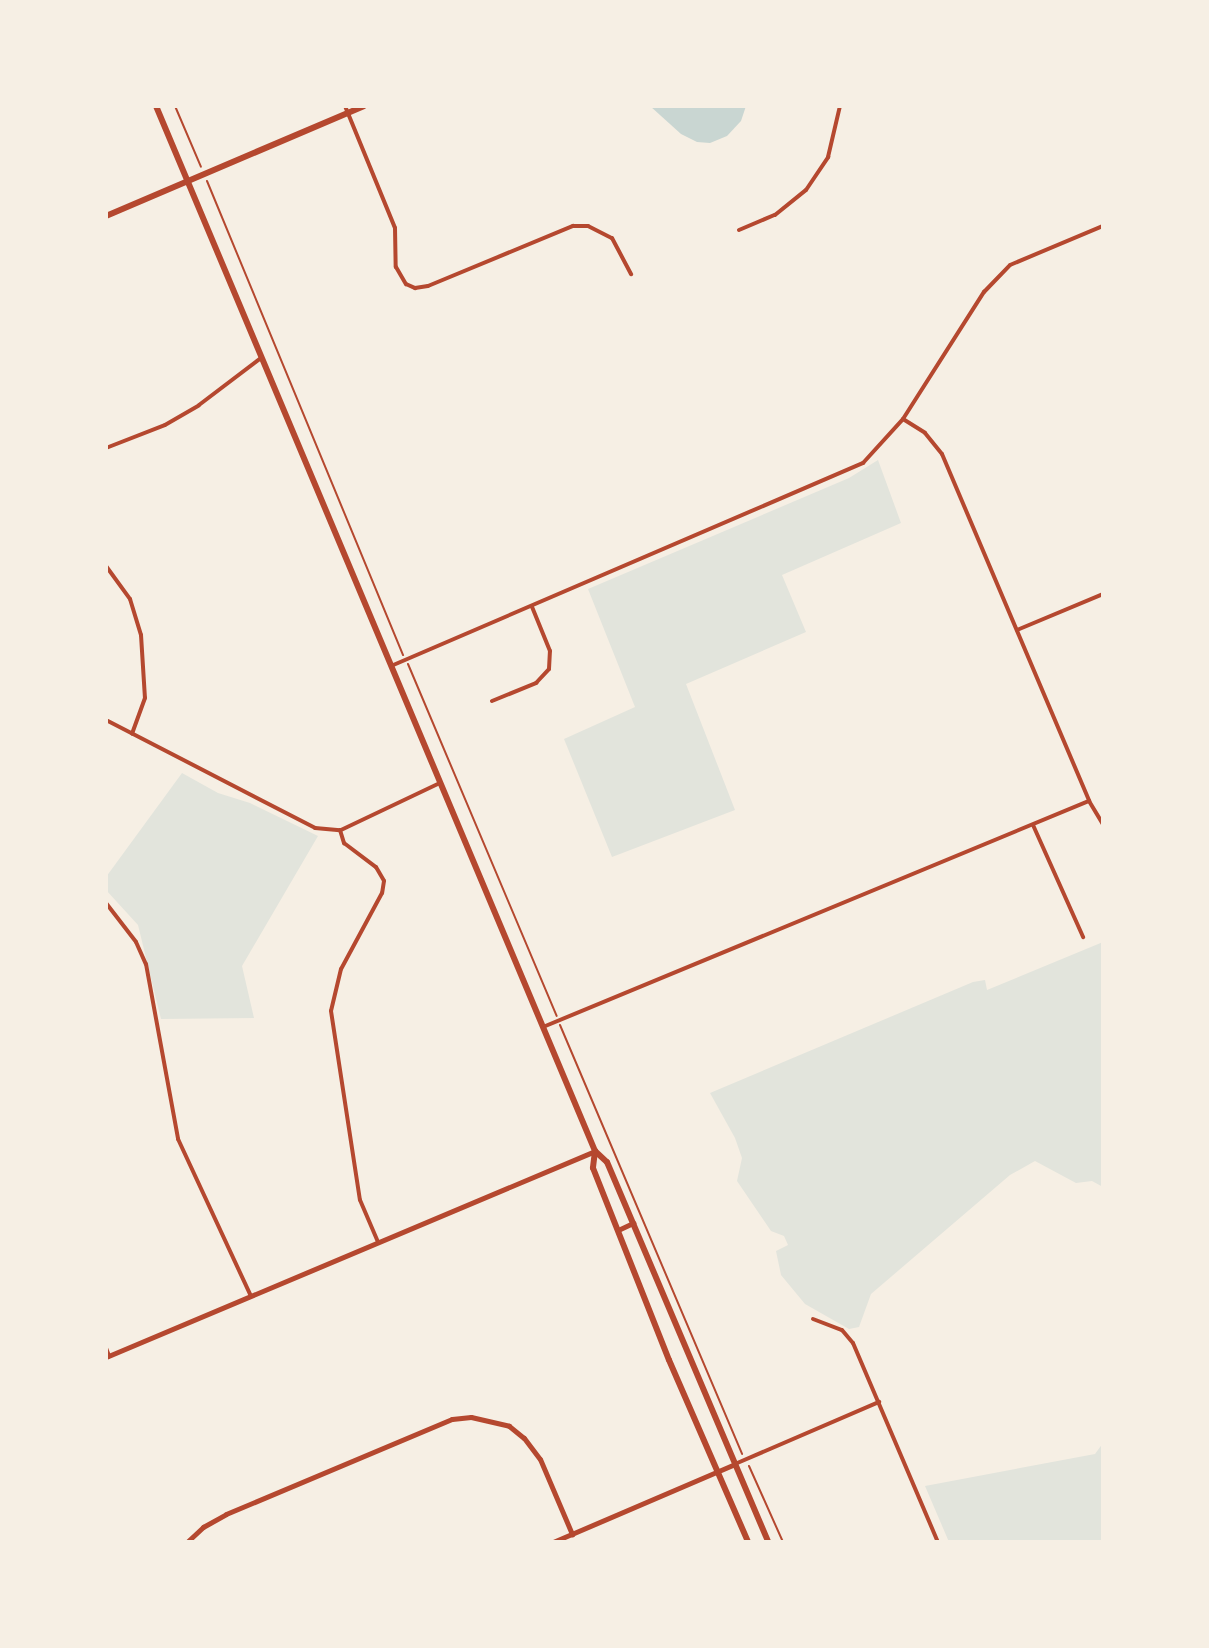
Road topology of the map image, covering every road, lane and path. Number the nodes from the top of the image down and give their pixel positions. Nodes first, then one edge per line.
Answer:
1 (156, 106) edge
2 (175, 106) edge
3 (364, 106) edge
4 (840, 106) edge
5 (346, 110) edge
6 (195, 151) dead end
7 (186, 181) junction
8 (211, 192) dead end
9 (106, 216) edge
10 (1103, 226) edge
11 (739, 230) dead end
12 (631, 274) dead end
13 (261, 358) junction
14 (903, 419) junction
15 (106, 448) edge
16 (106, 566) edge
17 (1103, 594) edge
18 (532, 607) junction
19 (1017, 630) junction
20 (405, 660) junction
21 (391, 666) junction
22 (492, 701) dead end
23 (106, 720) edge
24 (132, 734) junction
25 (440, 783) junction
26 (1089, 801) junction
27 (1103, 824) edge
28 (1033, 825) junction
29 (340, 830) junction
30 (106, 903) edge
31 (1083, 937) dead end
32 (559, 1022) junction
33 (543, 1027) junction
34 (595, 1151) junction
35 (633, 1223) junction
36 (618, 1230) junction
37 (378, 1242) junction
38 (251, 1296) junction
39 (813, 1319) dead end
40 (106, 1348) edge
41 (108, 1356) edge
42 (879, 1402) junction
43 (746, 1460) junction
44 (735, 1464) junction
45 (718, 1472) junction
46 (572, 1534) junction
47 (187, 1542) edge
48 (553, 1542) edge
49 (748, 1542) edge
50 (768, 1542) edge
51 (783, 1542) edge
52 (938, 1542) edge

1 - 7 main road
2 - 6 path
3 - 5 main road
4 - 11 street
5 - 7 main road
5 - 12 street
7 - 9 main road
7 - 13 main road
8 - 20 path
10 - 14 street
13 - 15 street
13 - 21 main road
14 - 18 street
14 - 19 street
16 - 24 street
17 - 19 street
18 - 20 street
18 - 22 street
19 - 26 street
20 - 21 street
20 - 32 path
21 - 25 main road
23 - 24 street
24 - 29 street
25 - 29 street
25 - 33 main road
26 - 27 street
26 - 28 street
28 - 31 street
28 - 32 street
29 - 37 street
30 - 38 street
32 - 33 street
32 - 43 path
33 - 34 main road
34 - 35 main road
34 - 36 main road
34 - 37 street
35 - 36 street
35 - 44 main road
36 - 45 main road
37 - 38 street
38 - 41 street
39 - 42 street
40 - 41 street
42 - 43 street
42 - 52 street
43 - 44 street
43 - 51 path
44 - 45 street
44 - 50 main road
45 - 46 street
45 - 49 main road
46 - 47 street
46 - 48 street

